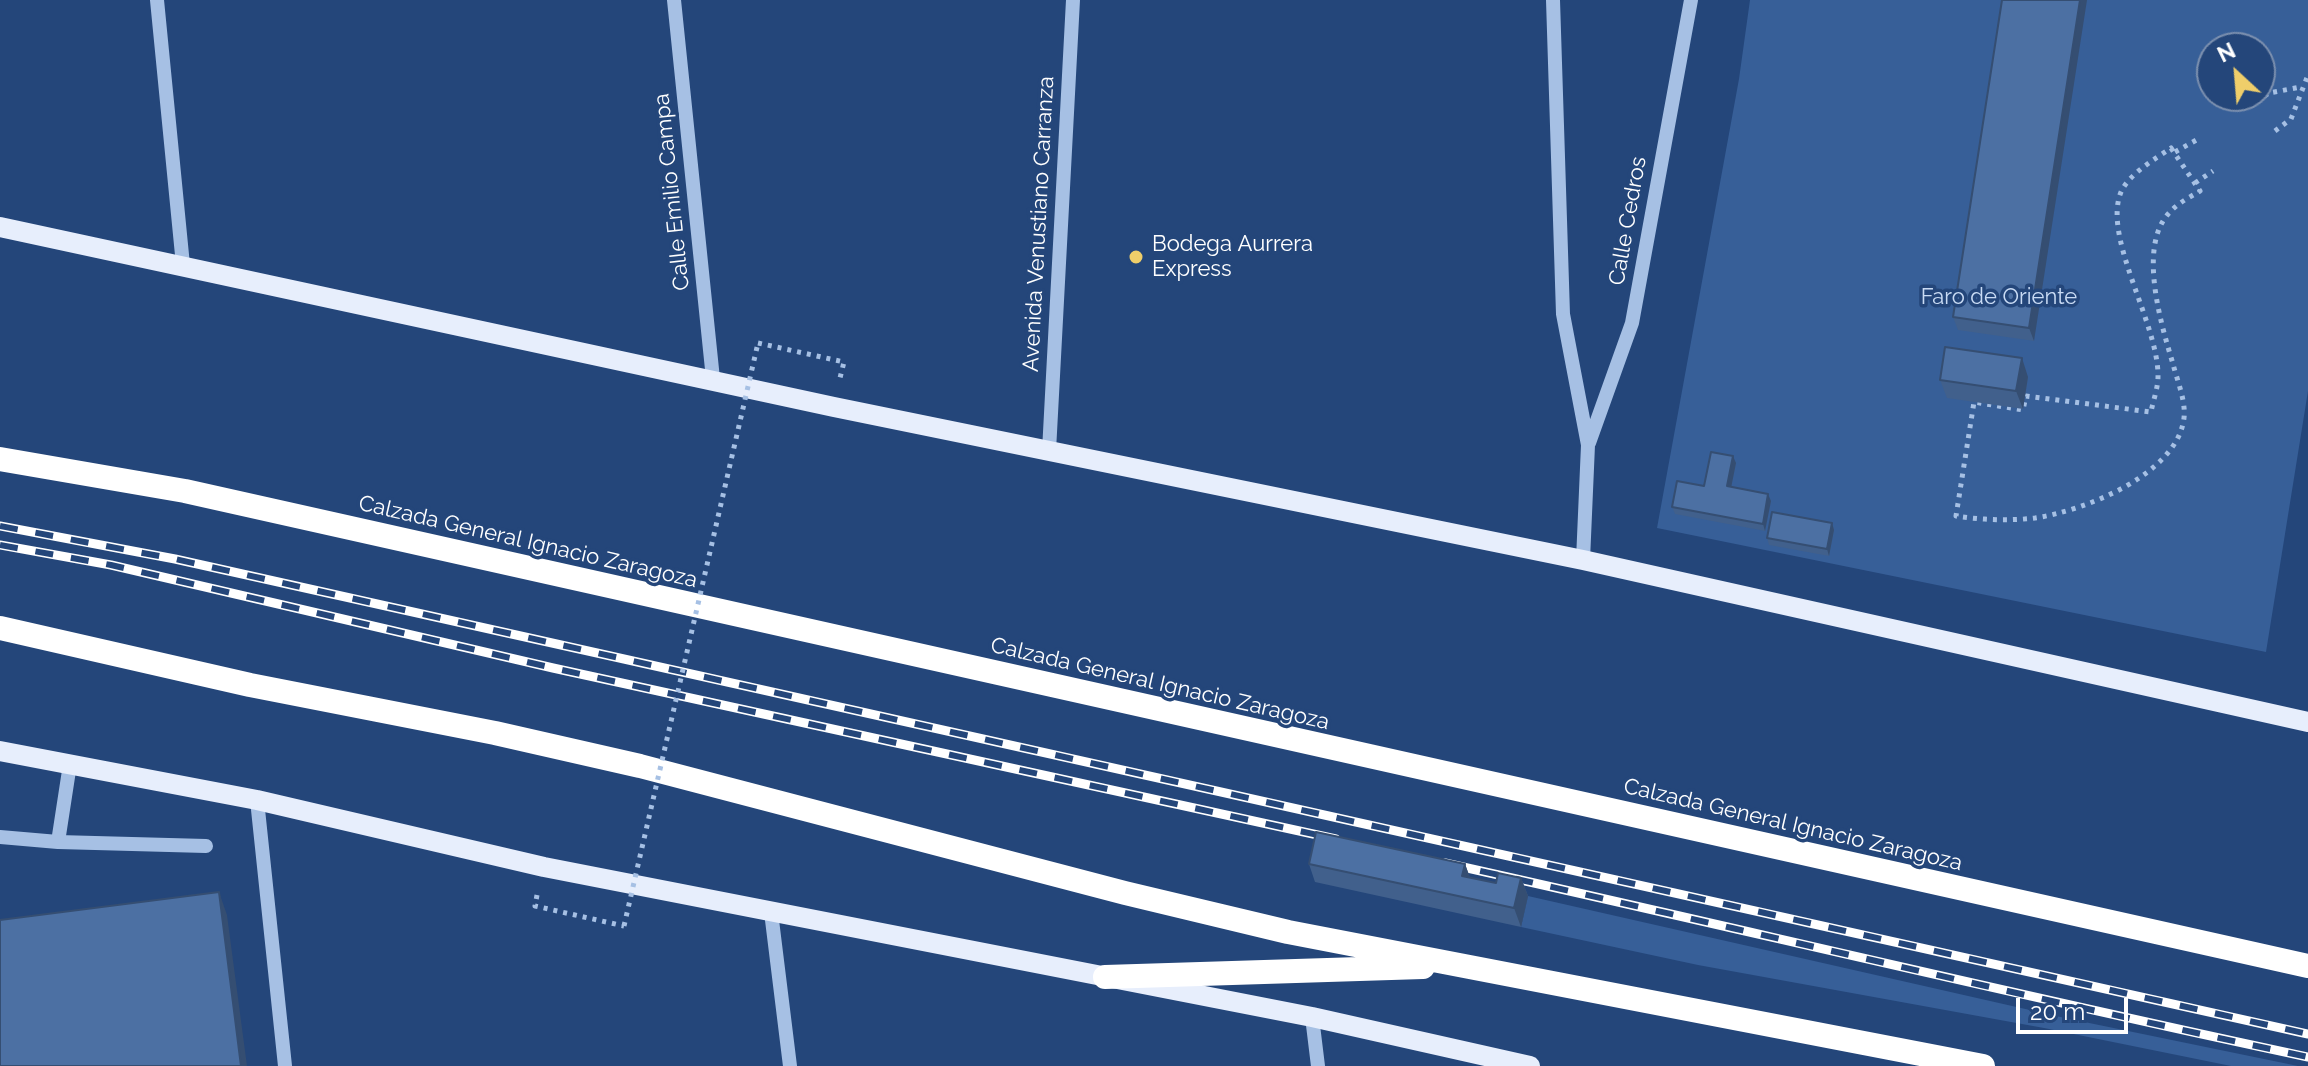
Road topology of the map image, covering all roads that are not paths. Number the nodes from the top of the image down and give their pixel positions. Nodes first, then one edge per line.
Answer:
1 (157, 0) edge
2 (674, 0) edge
3 (1073, 0) edge
4 (1553, 0) edge
5 (1691, 0) edge
6 (0, 227) edge
7 (183, 265) junction
8 (713, 379) junction
9 (1588, 445) junction
10 (1049, 451) junction
11 (0, 459) edge
12 (1583, 560) junction
13 (0, 628) edge
14 (2308, 722) edge
15 (0, 751) edge
16 (70, 764) junction
17 (257, 800) junction
18 (0, 837) edge
19 (58, 842) junction
20 (206, 846) dead end
21 (771, 912) junction
22 (1470, 965) junction
23 (2308, 966) edge
24 (1105, 977) junction
25 (1312, 1017) junction
26 (285, 1066) edge
27 (790, 1066) edge
28 (1318, 1066) edge
29 (1530, 1066) edge
30 (1983, 1066) edge

1 - 7 street
2 - 8 street, Calle Emilio Campa
3 - 10 street, Avenida Venustiano Carranza
4 - 9 street, Calle Cedros
5 - 9 street, Calle Cedros
6 - 7 main road
7 - 8 main road
8 - 10 main road
9 - 12 street, Calle Cedros
10 - 12 main road
11 - 23 highway, Calzada General Ignacio Zaragoza
12 - 14 main road
13 - 22 highway
15 - 16 main road
16 - 17 main road
16 - 19 street
17 - 21 main road
17 - 26 street
18 - 19 street
19 - 20 street
21 - 24 main road
21 - 27 street
22 - 24 highway
22 - 30 highway
24 - 25 main road
25 - 28 street
25 - 29 main road

